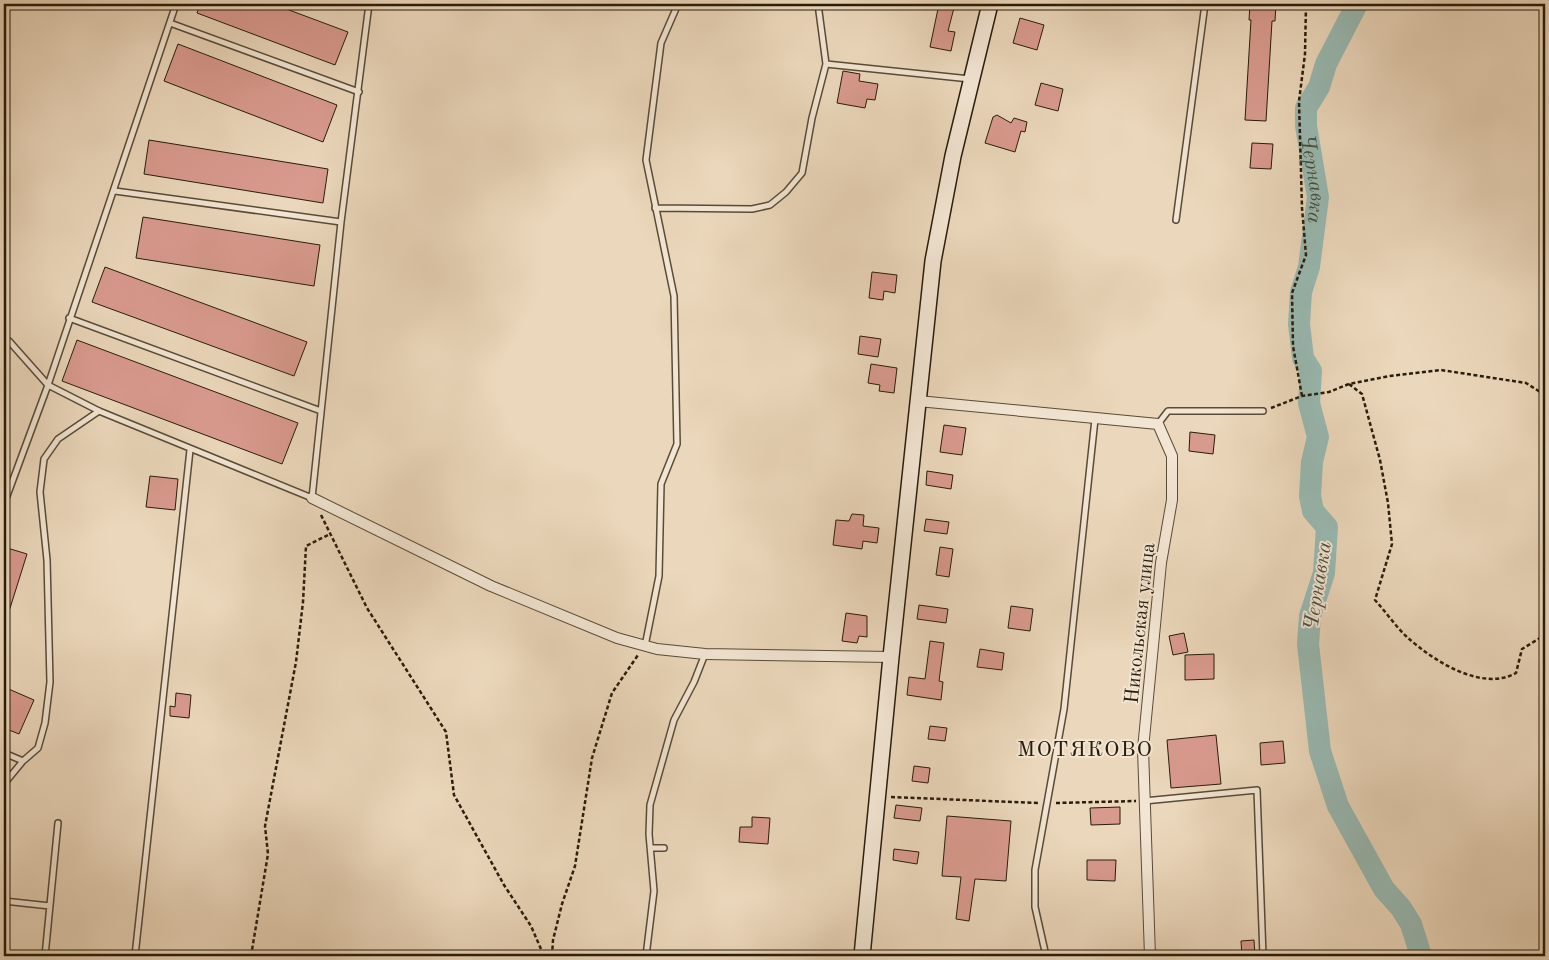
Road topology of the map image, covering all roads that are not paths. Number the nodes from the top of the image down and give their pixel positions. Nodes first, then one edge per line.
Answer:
1 (176, 4) edge
2 (369, 4) edge
3 (678, 4) edge
4 (818, 4) edge
5 (990, 4) edge
6 (1205, 4) edge
7 (170, 23) junction
8 (826, 64) junction
9 (972, 79) junction
10 (359, 92) junction
11 (115, 191) junction
12 (655, 208) junction
13 (1176, 220) dead end
14 (341, 222) junction
15 (69, 318) junction
16 (9, 340) dead end
17 (48, 386) junction
18 (918, 401) junction
19 (99, 411) junction
20 (321, 411) junction
21 (1263, 411) road end
22 (1095, 419) junction
23 (1158, 424) junction
24 (190, 450) junction
25 (312, 498) junction
26 (4, 504) edge
27 (645, 646) junction
28 (704, 654) junction
29 (891, 657) junction
30 (4, 752) edge
31 (23, 761) junction
32 (4, 784) edge
33 (1144, 801) junction
34 (58, 823) dead end
35 (652, 848) junction
36 (664, 848) dead end
37 (4, 901) edge
38 (50, 906) junction
39 (45, 956) edge
40 (135, 956) edge
41 (646, 956) edge
42 (862, 956) edge
43 (1046, 956) edge
44 (1150, 956) edge
45 (1263, 956) edge

1 - 7 lane
2 - 10 lane
3 - 12 lane
4 - 8 lane
5 - 9 main road
6 - 13 lane
7 - 10 lane
7 - 11 lane
8 - 9 lane
8 - 12 lane
9 - 18 main road
10 - 14 lane
11 - 14 lane
11 - 15 lane
12 - 27 lane
14 - 20 lane
15 - 17 lane
15 - 20 lane
16 - 17 lane
17 - 19 lane
17 - 26 lane
18 - 22 street
18 - 29 main road
19 - 24 lane
19 - 31 lane
20 - 25 lane
21 - 23 lane
22 - 23 street
22 - 43 lane
23 - 33 street, Никольская улица
24 - 25 lane
24 - 40 lane
25 - 27 street
27 - 28 street
28 - 29 street
28 - 35 lane
29 - 42 main road
30 - 31 lane
31 - 32 lane
33 - 44 street, Никольская улица
33 - 45 lane
34 - 38 lane
35 - 36 lane
35 - 41 lane
37 - 38 lane
38 - 39 lane

